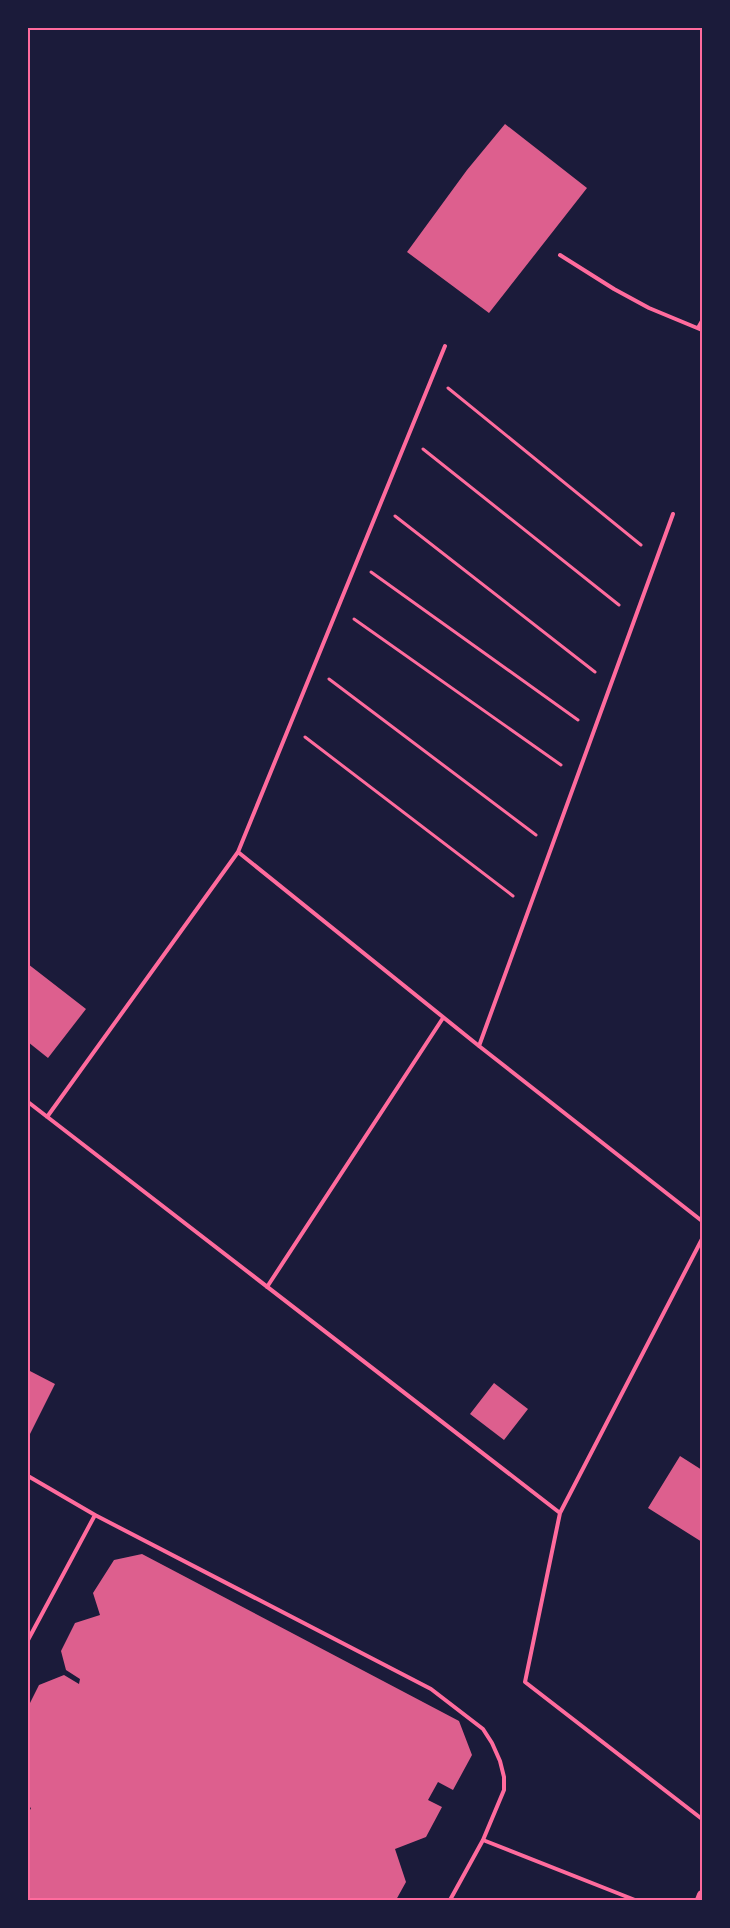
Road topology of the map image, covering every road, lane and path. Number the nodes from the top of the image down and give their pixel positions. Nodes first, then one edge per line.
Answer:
1 (560, 255) dead end
2 (702, 322) edge
3 (700, 329) edge
4 (444, 346) dead end
5 (432, 376) junction
6 (407, 437) junction
7 (380, 504) junction
8 (673, 514) dead end
9 (657, 558) junction
10 (356, 561) junction
11 (337, 607) junction
12 (635, 618) junction
13 (312, 667) junction
14 (611, 685) junction
15 (289, 725) junction
16 (594, 732) junction
17 (578, 776) junction
18 (552, 848) junction
19 (238, 852) junction
20 (529, 909) junction
21 (443, 1018) junction
22 (479, 1046) junction
23 (28, 1102) edge
24 (47, 1117) junction
25 (702, 1221) edge
26 (702, 1240) edge
27 (267, 1287) junction
28 (28, 1476) edge
29 (560, 1514) junction
30 (95, 1515) junction
31 (28, 1640) edge
32 (702, 1819) edge
33 (483, 1840) junction
34 (702, 1895) edge
35 (450, 1900) edge
36 (635, 1900) edge
37 (700, 1900) edge

1 - 3 lane
2 - 3 lane
4 - 5 lane
5 - 6 lane
5 - 9 path
6 - 7 lane
6 - 12 path
7 - 10 lane
7 - 14 path
8 - 9 lane
9 - 12 lane
10 - 11 lane
10 - 16 path
11 - 13 lane
11 - 17 path
12 - 14 lane
13 - 15 lane
13 - 18 path
14 - 16 lane
15 - 19 lane
15 - 20 path
16 - 17 lane
17 - 18 lane
18 - 20 lane
19 - 21 lane
19 - 24 lane
20 - 22 lane
21 - 22 lane
21 - 27 lane
22 - 25 lane
23 - 24 lane
24 - 27 lane
26 - 29 lane
27 - 29 lane
28 - 30 lane
29 - 32 lane
30 - 31 lane
30 - 33 lane
33 - 35 lane
33 - 36 lane
34 - 37 main road

